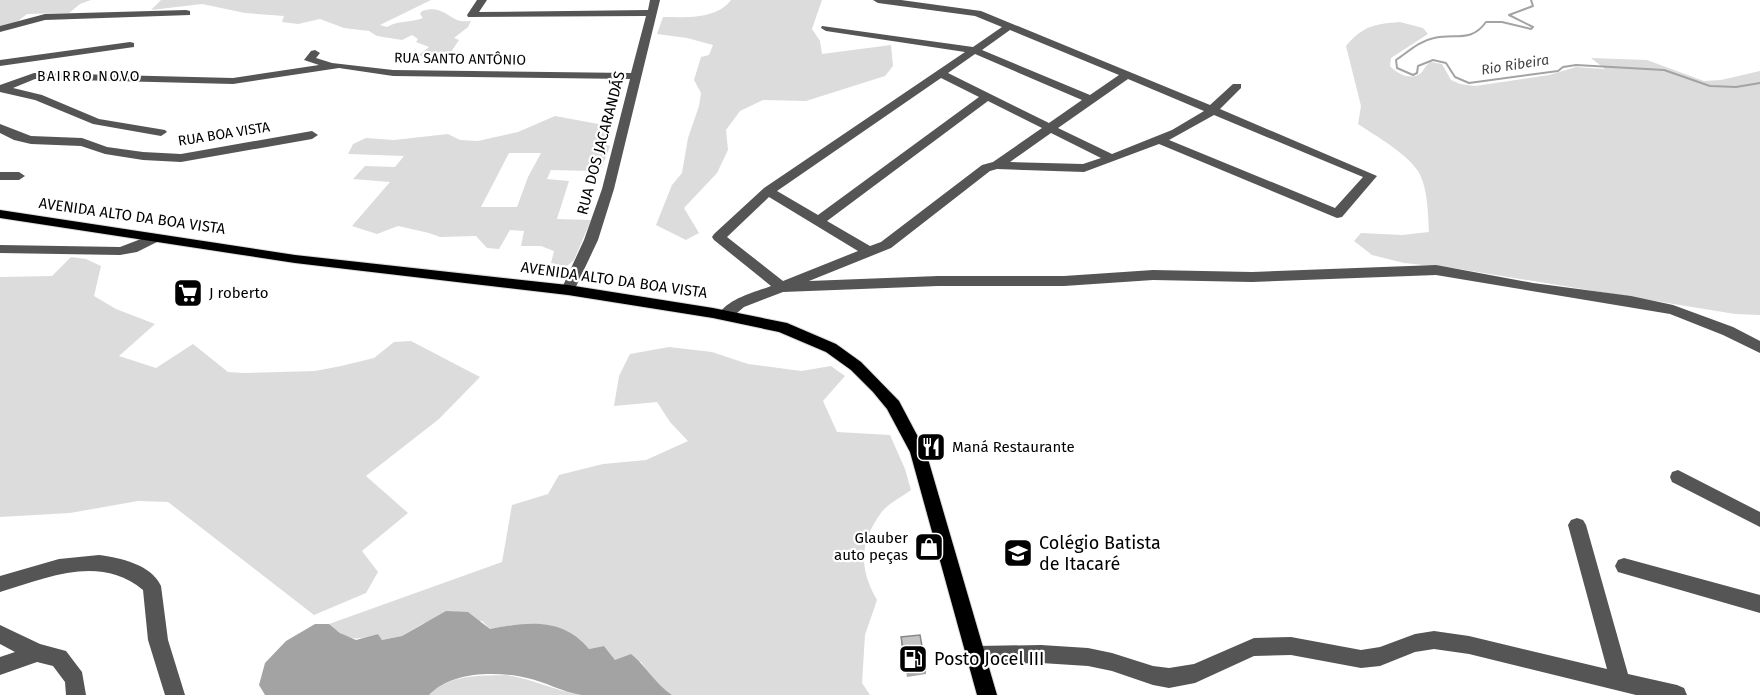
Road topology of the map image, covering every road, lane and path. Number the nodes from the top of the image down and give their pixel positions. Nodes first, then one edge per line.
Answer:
1 (482, 0) edge
2 (655, 0) edge
3 (878, 0) edge
4 (186, 14) dead end
5 (651, 14) junction
6 (1010, 26) junction
7 (826, 28) dead end
8 (0, 29) edge
9 (130, 45) dead end
10 (974, 50) junction
11 (315, 53) dead end
12 (0, 63) edge
13 (339, 65) junction
14 (940, 73) junction
15 (1128, 74) junction
16 (636, 76) junction
17 (1237, 86) dead end
18 (2, 88) edge
19 (987, 97) junction
20 (1091, 100) junction
21 (1213, 109) junction
22 (0, 128) edge
23 (1050, 128) junction
24 (155, 132) dead end
25 (312, 135) dead end
26 (1159, 140) junction
27 (1112, 159) junction
28 (997, 165) junction
29 (0, 176) edge
30 (19, 176) dead end
31 (768, 191) junction
32 (0, 214) edge
33 (819, 221) junction
34 (154, 238) junction
35 (0, 249) edge
36 (869, 252) junction
37 (782, 287) junction
38 (568, 290) junction
39 (725, 315) junction
40 (1760, 348) edge
41 (1678, 477) dead end
42 (1760, 520) edge
43 (1577, 525) dead end
44 (1624, 566) dead end
45 (0, 584) edge
46 (1760, 604) edge
47 (0, 634) edge
48 (37, 653) junction
49 (977, 655) junction
50 (0, 666) edge
51 (1620, 682) junction
52 (76, 695) edge
53 (175, 695) edge
54 (987, 695) edge
55 (1677, 695) edge

1 - 5 street
2 - 5 street, RUA DOS JACARANDÁS
3 - 6 street
4 - 8 street
5 - 16 street, RUA DOS JACARANDÁS
6 - 10 street
6 - 15 street
7 - 10 street
9 - 12 street
10 - 14 street
10 - 20 street
11 - 13 street
13 - 16 street, RUA SANTO ANTÔNIO
13 - 18 street, RUA SANTO ANTÔNIO
14 - 19 street
14 - 31 street
15 - 20 street
15 - 21 street
16 - 38 street, RUA DOS JACARANDÁS
17 - 21 street
18 - 24 street
19 - 23 street
19 - 33 street
20 - 23 street
21 - 26 street
21 - 26 street
22 - 25 street, RUA BOA VISTA
23 - 27 street
23 - 28 street
26 - 27 street
27 - 28 street
28 - 36 street
29 - 30 street
31 - 33 street
31 - 37 street
32 - 34 main road, AVENIDA ALTO DA BOA VISTA
33 - 36 street
34 - 35 street
34 - 38 main road, AVENIDA ALTO DA BOA VISTA
36 - 37 street
37 - 39 street
37 - 40 street
38 - 39 main road, AVENIDA ALTO DA BOA VISTA
39 - 49 main road, AVENIDA ALTO DA BOA VISTA
41 - 42 street
43 - 51 street
44 - 46 street
45 - 53 street
47 - 48 street
48 - 50 street
48 - 52 street
49 - 51 street
49 - 54 main road, AVENIDA ALTO DA BOA VISTA
51 - 55 street

